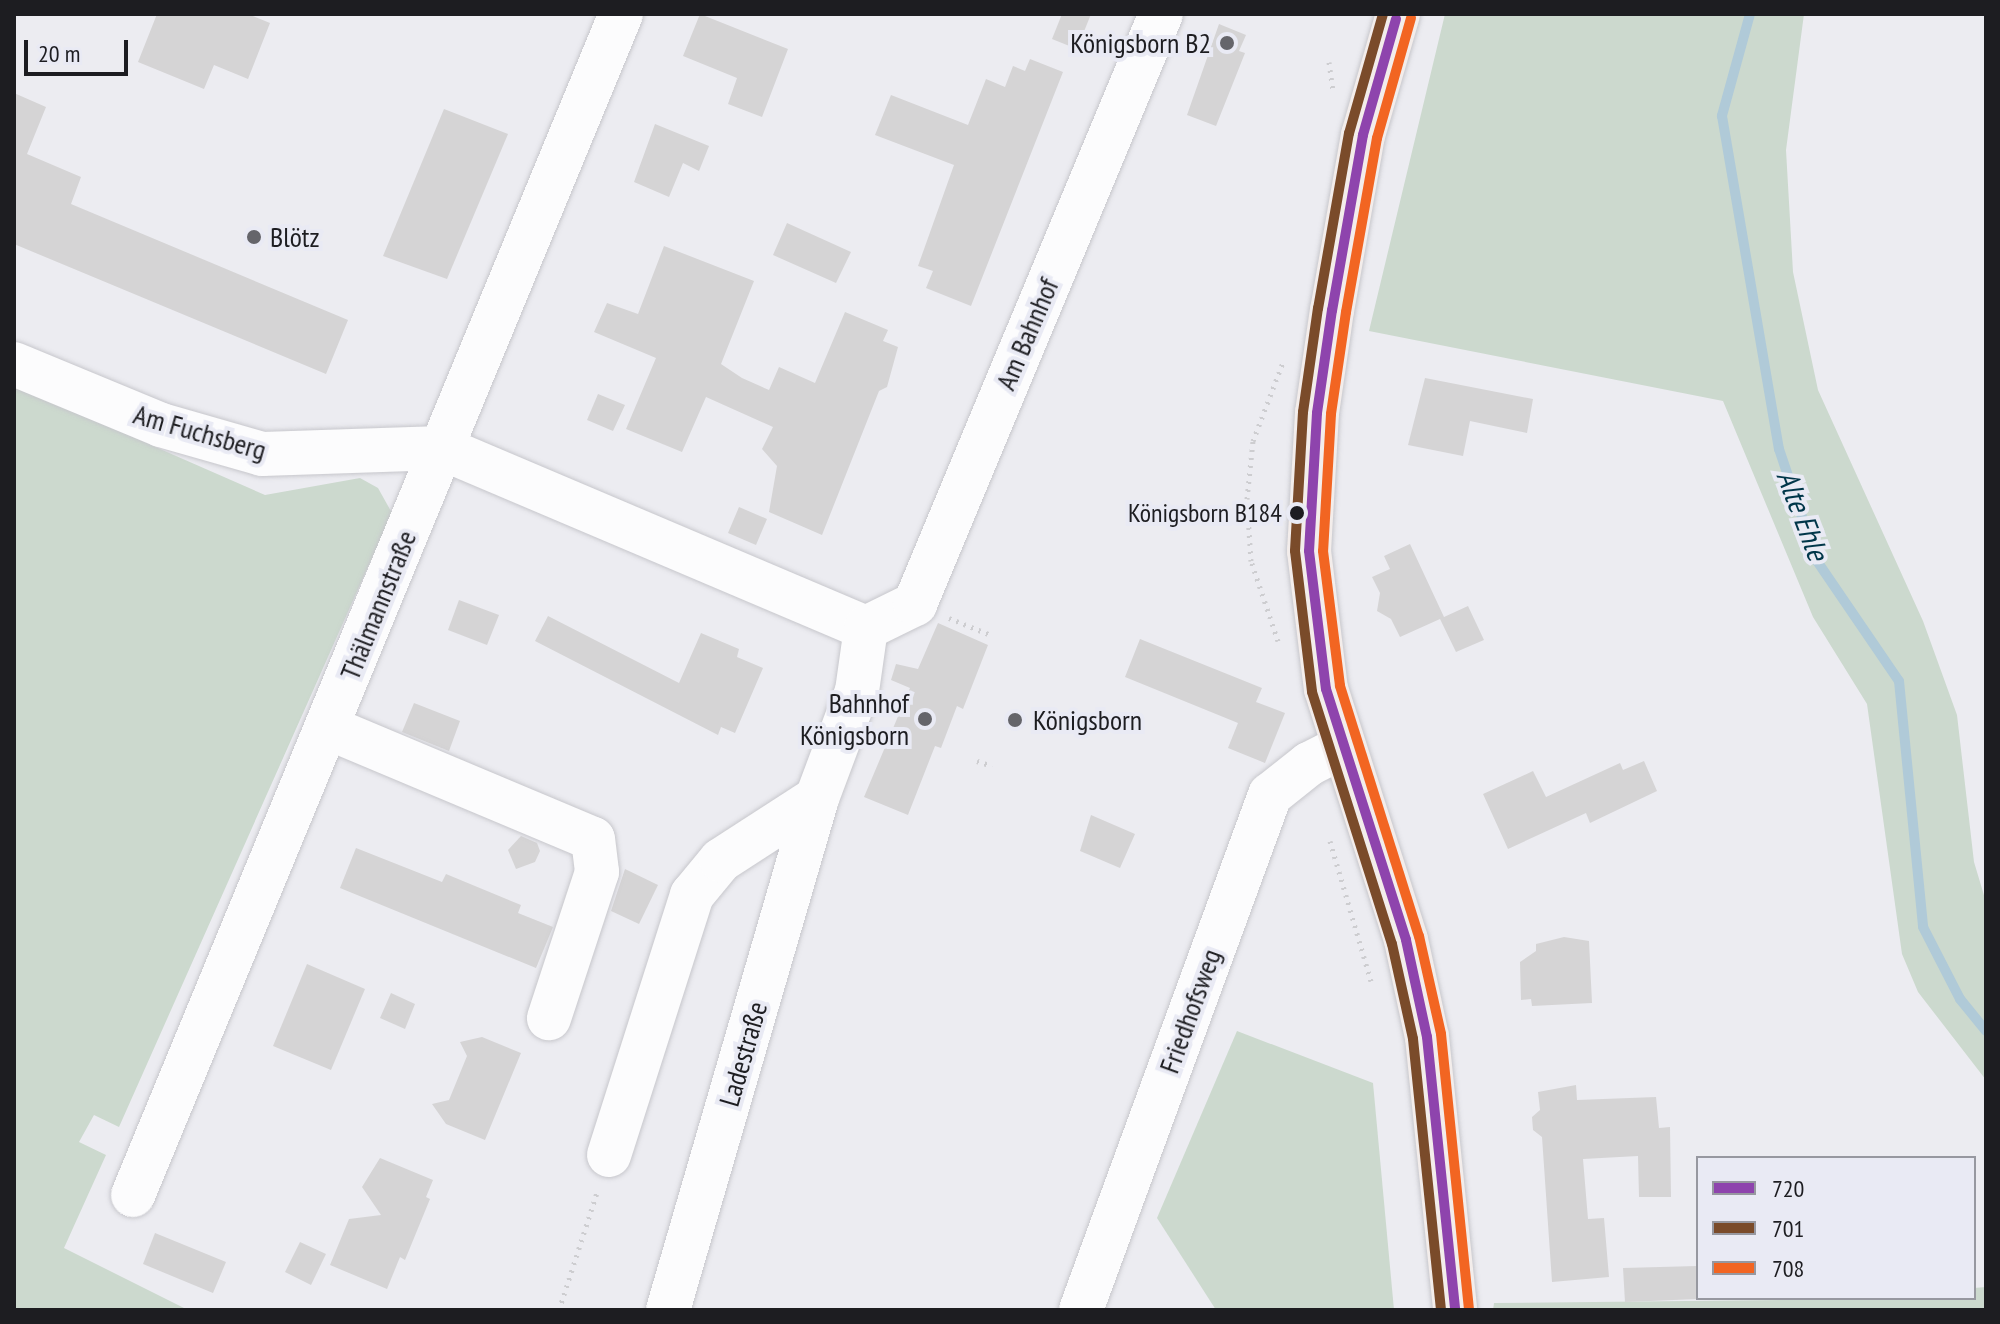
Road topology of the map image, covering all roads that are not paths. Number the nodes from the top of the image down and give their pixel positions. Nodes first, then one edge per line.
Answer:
1 (621, 14) edge
2 (1161, 14) edge
3 (1392, 16) edge
4 (14, 364) edge
5 (442, 448) junction
6 (866, 628) junction
7 (329, 728) junction
8 (1343, 747) junction
9 (817, 798) junction
10 (549, 1018) dead end
11 (609, 1155) road end
12 (133, 1195) dead end
13 (668, 1310) edge
14 (1081, 1310) edge
15 (1455, 1310) edge

1 - 5 street, Thälmannstraße
2 - 6 street, Am Bahnhof
3 - 8 main road
4 - 5 street, Am Fuchsberg
5 - 6 street
5 - 7 street, Thälmannstraße
6 - 9 street
7 - 10 street
7 - 12 street, Thälmannstraße
8 - 14 street, Friedhofsweg
8 - 15 main road
9 - 11 street
9 - 13 street, Ladestraße

